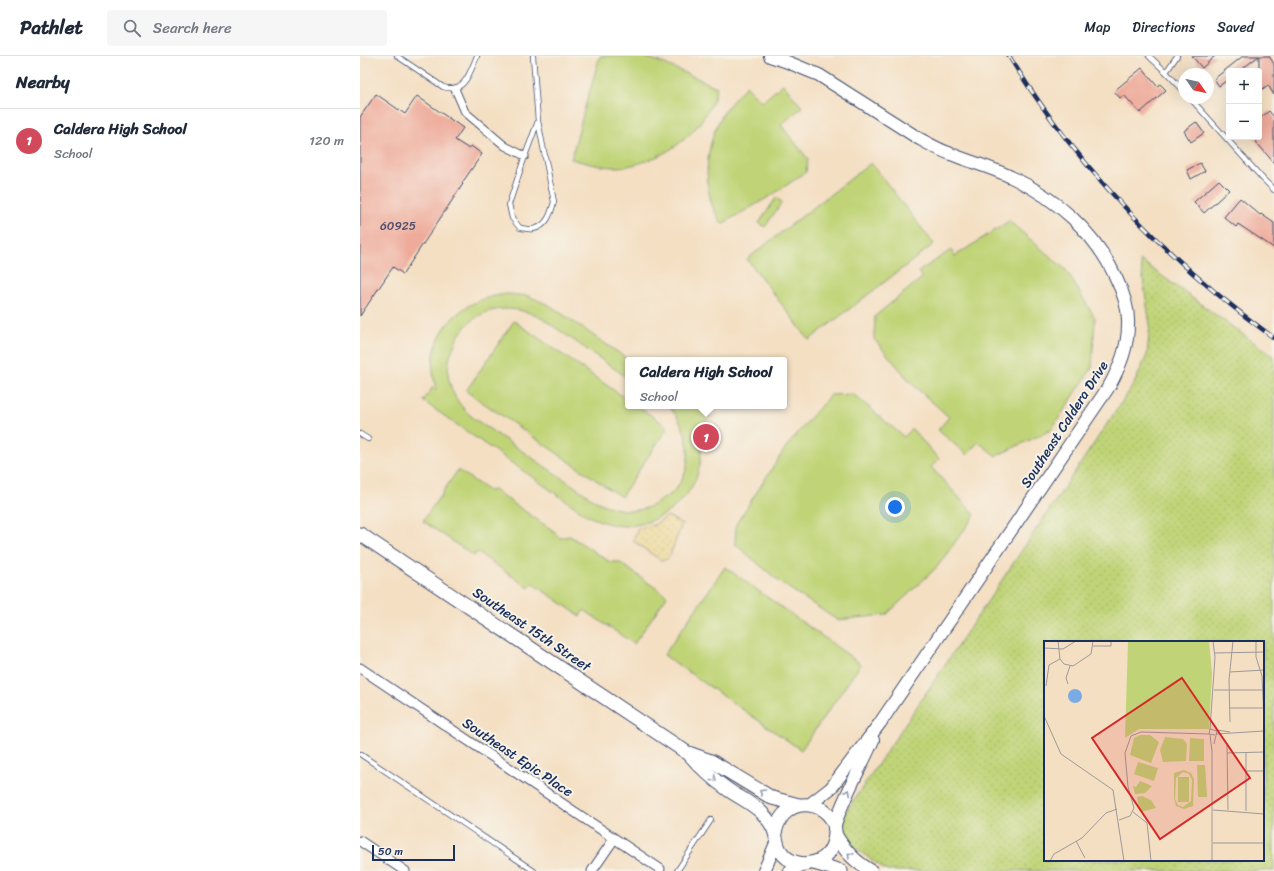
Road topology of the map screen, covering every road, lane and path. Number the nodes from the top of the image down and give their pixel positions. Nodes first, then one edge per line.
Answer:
1 (397, 56) edge
2 (477, 56) edge
3 (533, 56) edge
4 (770, 56) edge
5 (1149, 56) edge
6 (1177, 56) edge
7 (1166, 72) junction
8 (1178, 85) edge
9 (455, 89) junction
10 (1195, 104) edge
11 (538, 121) junction
12 (525, 156) junction
13 (1274, 190) edge
14 (360, 434) edge
15 (368, 439) dead end
16 (360, 534) edge
17 (360, 668) edge
18 (880, 723) junction
19 (686, 752) junction
20 (360, 754) edge
21 (804, 805) junction
22 (711, 820) dead end
23 (835, 831) junction
24 (776, 838) junction
25 (614, 839) junction
26 (360, 841) edge
27 (809, 864) junction
28 (661, 870) edge
29 (405, 871) edge
30 (534, 871) edge
31 (592, 871) edge
32 (676, 871) edge
33 (764, 871) edge
34 (790, 871) edge
35 (841, 871) edge
36 (871, 871) edge

1 - 9 lane
2 - 9 lane
3 - 11 lane
4 - 18 street, Southeast Caldera Drive
5 - 7 lane
6 - 7 lane
7 - 8 lane
9 - 12 street
10 - 13 lane
11 - 12 lane
11 - 12 lane
14 - 15 lane
16 - 19 main road, Southeast 15th Street
17 - 25 street, Southeast Epic Place
18 - 21 street, Southeast Caldera Drive
23 -> 18 street, Southeast Caldera Drive
21 -> 19 main road, Southeast 15th Street
19 -> 24 main road, Southeast 15th Street
20 - 30 lane
21 - 23 main road
21 - 24 main road
22 - 32 lane
23 - 27 main road
36 -> 23 main road
24 - 27 main road
24 - 33 street
25 - 28 street, Southeast Epic Place
25 - 31 street
26 - 29 street
27 - 34 street
27 - 35 main road

